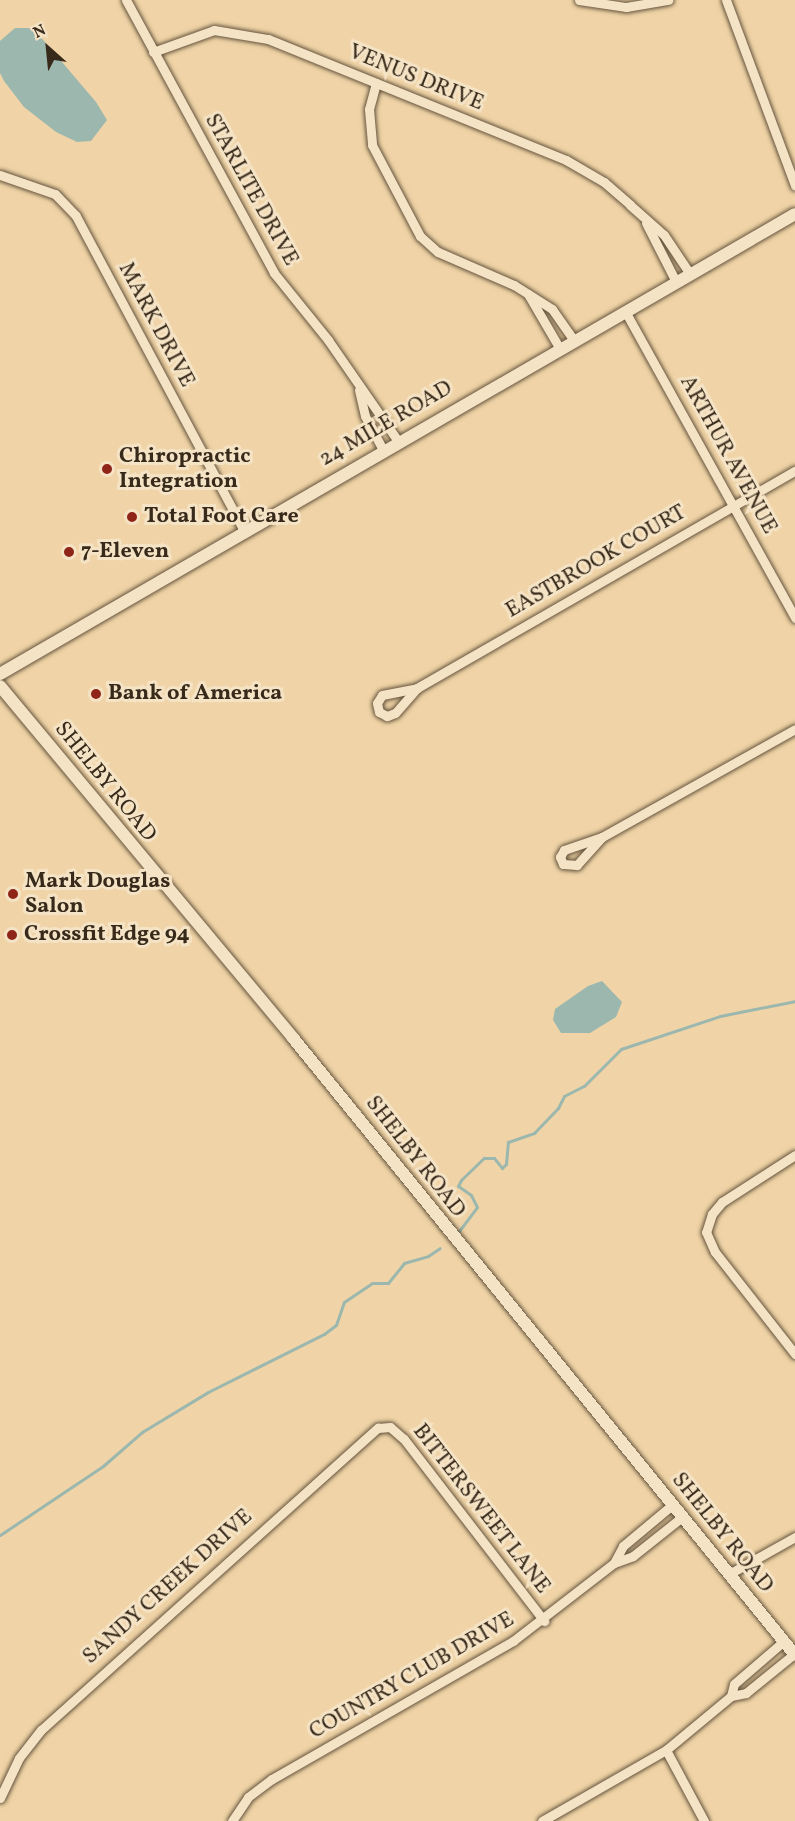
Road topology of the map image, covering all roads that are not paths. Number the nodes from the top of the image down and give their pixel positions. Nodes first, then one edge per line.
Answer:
1 (126, 0) edge
2 (579, 0) edge
3 (668, 0) edge
4 (726, 0) edge
5 (153, 52) junction
6 (376, 83) junction
7 (0, 176) edge
8 (795, 186) edge
9 (795, 214) edge
10 (646, 221) junction
11 (690, 274) junction
12 (676, 282) junction
13 (528, 294) junction
14 (626, 311) junction
15 (574, 340) junction
16 (560, 349) junction
17 (359, 387) junction
18 (398, 441) junction
19 (383, 450) junction
20 (795, 471) edge
21 (734, 506) junction
22 (244, 531) junction
23 (795, 618) edge
24 (0, 674) edge
25 (0, 686) edge
26 (417, 688) dead end
27 (795, 729) edge
28 (602, 837) dead end
29 (795, 1155) edge
30 (794, 1350) edge
31 (384, 1426) joint
32 (672, 1505) junction
33 (682, 1517) junction
34 (795, 1537) edge
35 (614, 1563) junction
36 (729, 1574) junction
37 (544, 1621) junction
38 (784, 1641) junction
39 (794, 1655) edge
40 (731, 1696) junction
41 (666, 1750) junction
42 (0, 1798) edge
43 (232, 1821) edge
44 (542, 1821) edge
45 (704, 1821) edge

1 - 5 street, STARLITE DRIVE
2 - 3 street
4 - 8 street
5 - 6 street, VENUS DRIVE
5 - 17 street, STARLITE DRIVE
6 - 10 street, VENUS DRIVE
6 - 13 street
7 - 22 street, MARK DRIVE
9 - 11 street, 24 MILE ROAD
10 - 11 street, VENUS DRIVE
10 - 12 street, VENUS DRIVE
11 - 12 street, 24 MILE ROAD
12 - 14 street, 24 MILE ROAD
13 - 15 street
13 - 16 street
14 - 15 street, 24 MILE ROAD
14 - 21 street, ARTHUR AVENUE
15 - 16 street, 24 MILE ROAD
16 - 18 street, 24 MILE ROAD
17 - 18 street, STARLITE DRIVE
17 - 19 street, STARLITE DRIVE
18 - 19 street, 24 MILE ROAD
19 - 22 street, 24 MILE ROAD
20 - 21 street, EASTBROOK COURT
21 - 23 street, ARTHUR AVENUE
21 - 26 street, EASTBROOK COURT
22 - 24 street, 24 MILE ROAD
25 - 32 street, SHELBY ROAD
27 - 28 street
29 - 30 street
31 - 37 street, BITTERSWEET LANE
31 - 42 street, SANDY CREEK DRIVE
32 - 33 street, SHELBY ROAD
32 - 35 street, COUNTRY CLUB DRIVE
33 - 35 street, COUNTRY CLUB DRIVE
33 - 36 street, SHELBY ROAD
34 - 36 street
35 - 37 street, COUNTRY CLUB DRIVE
36 - 38 street, SHELBY ROAD
37 - 43 street, COUNTRY CLUB DRIVE
38 - 39 street, SHELBY ROAD
38 - 40 street
39 - 40 street
40 - 41 street
41 - 44 street
41 - 45 street

